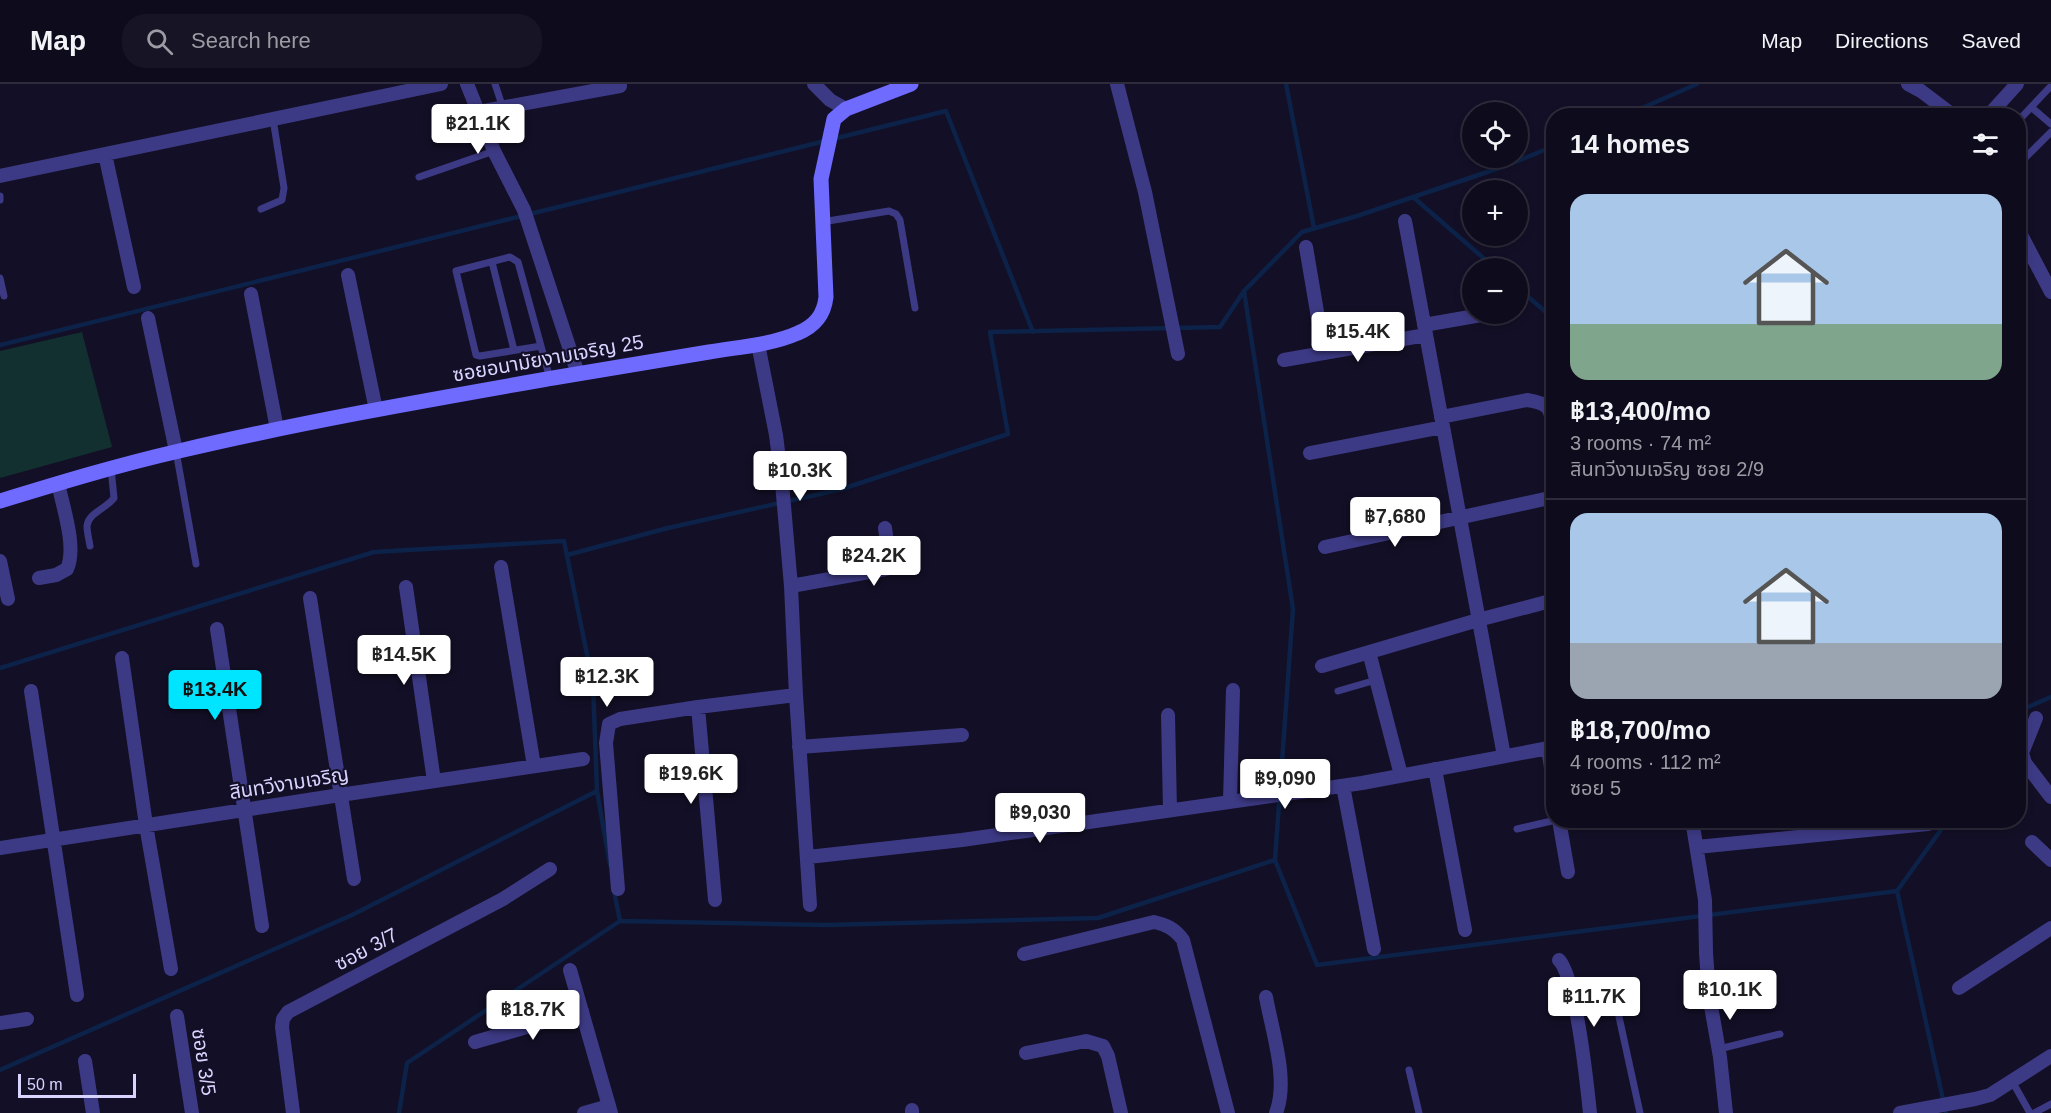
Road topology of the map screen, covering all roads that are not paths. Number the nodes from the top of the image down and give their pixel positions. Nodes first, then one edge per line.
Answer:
1 (441, 84) edge
2 (467, 84) edge
3 (495, 84) edge
4 (814, 84) edge
5 (911, 84) edge
6 (1117, 84) edge
7 (1908, 84) edge
8 (2017, 84) edge
9 (620, 86) dead end
10 (2051, 86) edge
11 (2031, 107) junction
12 (503, 108) junction
13 (1942, 108) edge
14 (1995, 108) edge
15 (846, 109) junction
16 (478, 112) junction
17 (2026, 112) edge
18 (273, 119) junction
19 (2051, 124) edge
20 (2051, 132) edge
21 (494, 152) junction
22 (105, 154) junction
23 (2026, 157) edge
24 (0, 176) edge
25 (418, 177) dead end
26 (261, 209) dead end
27 (822, 222) junction
28 (1405, 222) dead end
29 (2026, 244) edge
30 (1306, 247) dead end
31 (492, 262) junction
32 (348, 274) dead end
33 (0, 278) edge
34 (134, 287) dead end
35 (2051, 292) edge
36 (251, 294) dead end
37 (4, 296) dead end
38 (915, 308) dead end
39 (148, 318) dead end
40 (1462, 320) edge
41 (1425, 330) junction
42 (758, 344) junction
43 (541, 346) junction
44 (514, 350) junction
45 (1324, 353) junction
46 (1178, 354) dead end
47 (1284, 360) dead end
48 (578, 374) junction
49 (550, 379) junction
50 (1546, 404) edge
51 (376, 410) junction
52 (1442, 422) junction
53 (277, 429) junction
54 (176, 451) junction
55 (1310, 453) dead end
56 (111, 468) junction
57 (57, 483) junction
58 (1546, 499) edge
59 (0, 501) edge
60 (1459, 518) junction
61 (885, 528) dead end
62 (90, 546) dead end
63 (1325, 547) dead end
64 (0, 561) edge
65 (195, 564) dead end
66 (501, 567) dead end
67 (39, 578) dead end
68 (791, 586) junction
69 (406, 587) dead end
70 (310, 598) dead end
71 (8, 599) dead end
72 (1546, 602) edge
73 (1478, 620) junction
74 (217, 629) dead end
75 (1369, 652) junction
76 (122, 658) dead end
77 (1322, 666) dead end
78 (1376, 680) junction
79 (1233, 690) dead end
80 (31, 691) dead end
81 (1338, 691) dead end
82 (796, 695) junction
83 (698, 706) junction
84 (1168, 715) dead end
85 (2036, 718) dead end
86 (962, 735) dead end
87 (2026, 743) edge
88 (799, 747) junction
89 (1546, 748) edge
90 (1504, 756) junction
91 (583, 759) dead end
92 (2026, 764) edge
93 (534, 766) junction
94 (1436, 769) junction
95 (1401, 776) junction
96 (434, 781) junction
97 (1343, 786) junction
98 (340, 795) junction
99 (2051, 796) edge
100 (1230, 801) junction
101 (244, 809) junction
102 (1170, 810) junction
103 (1546, 822) edge
104 (147, 825) junction
105 (1559, 828) edge
106 (1693, 828) edge
107 (1888, 828) edge
108 (1517, 829) dead end
109 (54, 839) junction
110 (2032, 842) dead end
111 (1697, 847) junction
112 (0, 848) edge
113 (808, 857) junction
114 (2051, 860) edge
115 (550, 869) dead end
116 (1568, 872) dead end
117 (354, 879) dead end
118 (618, 889) dead end
119 (714, 900) dead end
120 (810, 905) dead end
121 (262, 926) dead end
122 (2051, 928) edge
123 (1465, 930) dead end
124 (1374, 950) dead end
125 (1024, 954) dead end
126 (1559, 960) dead end
127 (171, 969) dead end
128 (570, 970) dead end
129 (1959, 988) dead end
130 (77, 995) dead end
131 (1266, 997) dead end
132 (1616, 1003) dead end
133 (582, 1011) junction
134 (177, 1016) dead end
135 (27, 1019) dead end
136 (0, 1023) edge
137 (1780, 1034) dead end
138 (475, 1042) dead end
139 (1719, 1049) junction
140 (1026, 1053) dead end
141 (2051, 1056) edge
142 (85, 1061) dead end
143 (1409, 1070) dead end
144 (2012, 1081) junction
145 (2051, 1104) edge
146 (610, 1109) edge
147 (93, 1113) edge
148 (192, 1113) edge
149 (293, 1113) edge
150 (584, 1113) edge
151 (1121, 1113) edge
152 (1228, 1113) edge
153 (1276, 1113) edge
154 (1419, 1113) edge
155 (1590, 1113) edge
156 (1640, 1113) edge
157 (1726, 1113) edge
158 (1900, 1113) edge
159 (2032, 1113) edge

1 - 18 street
2 - 16 street
3 - 12 lane
4 - 15 street
5 - 15 street
6 - 46 street
7 - 13 street
8 - 14 street
9 - 12 street
10 - 11 lane
11 - 17 lane
11 - 19 lane
12 - 16 street
15 - 27 street, ซอยอนามัยงามเจริญ 25
16 - 21 street
18 - 22 street
18 - 26 lane
20 - 23 lane
21 - 25 lane
21 - 48 street
22 - 24 street
22 - 34 street
27 - 38 lane
27 - 42 street, ซอยอนามัยงามเจริญ 25
28 - 41 street
29 - 35 street
30 - 45 street
31 - 43 lane
31 - 44 lane
31 - 44 lane
32 - 51 street
33 - 37 lane
36 - 53 street
39 - 54 street
40 - 41 street
41 - 45 street
41 - 52 street
42 - 48 street, ซอยอนามัยงามเจริญ 25
42 - 68 street
43 - 44 lane
43 - 49 lane
45 - 47 street
48 - 49 street, ซอยอนามัยงามเจริญ 25
49 - 51 street, ซอยอนามัยงามเจริญ 25
50 - 52 street
51 - 53 street, ซอยอนามัยงามเจริญ 25
52 - 55 street
52 - 60 street
53 - 54 street, ซอยอนามัยงามเจริญ 25
54 - 56 street, ซอยอนามัยงามเจริญ 25
54 - 65 lane
56 - 57 street, ซอยอนามัยงามเจริญ 25
56 - 62 lane
57 - 59 street, ซอยอนามัยงามเจริญ 25
57 - 67 street
58 - 60 street
60 - 63 street
60 - 73 street
61 - 68 street
64 - 71 street
66 - 93 street
68 - 82 street
69 - 96 street
70 - 98 street
72 - 73 street
73 - 75 street
73 - 90 street
74 - 101 street
75 - 77 street
75 - 78 street
76 - 104 street
78 - 81 lane
78 - 95 street
79 - 100 street
80 - 109 street
82 - 83 street
82 - 88 street
83 - 118 street
83 - 119 street
84 - 102 street
85 - 87 street
86 - 88 street
88 - 113 street
89 - 90 street
90 - 94 street
91 - 93 street, สินทวีงามเจริญ
92 - 99 street
93 - 96 street, สินทวีงามเจริญ
94 - 95 street
94 - 123 street
95 - 97 street
96 - 98 street, สินทวีงามเจริญ
97 - 100 street
97 - 124 street
98 - 101 street, สินทวีงามเจริญ
98 - 117 street
100 - 102 street
101 - 104 street, สินทวีงามเจริญ
101 - 121 street
102 - 113 street
103 - 108 lane
104 - 109 street, สินทวีงามเจริญ
104 - 127 street
105 - 116 street
106 - 111 street
107 - 111 street
109 - 112 street, สินทวีงามเจริญ
109 - 130 street
110 - 114 street
111 - 139 street
113 - 120 street
115 - 149 street, ซอย 3/7
122 - 129 street
125 - 152 street
126 - 155 street
128 - 133 street
131 - 153 street
132 - 156 lane
133 - 138 street
133 - 146 street
134 - 148 street, ซอย 3/5
135 - 136 street
137 - 139 lane
139 - 157 street
140 - 151 street
141 - 144 street
142 - 147 street
143 - 154 lane
144 - 158 street
144 - 159 lane
145 - 159 lane
146 - 150 street

